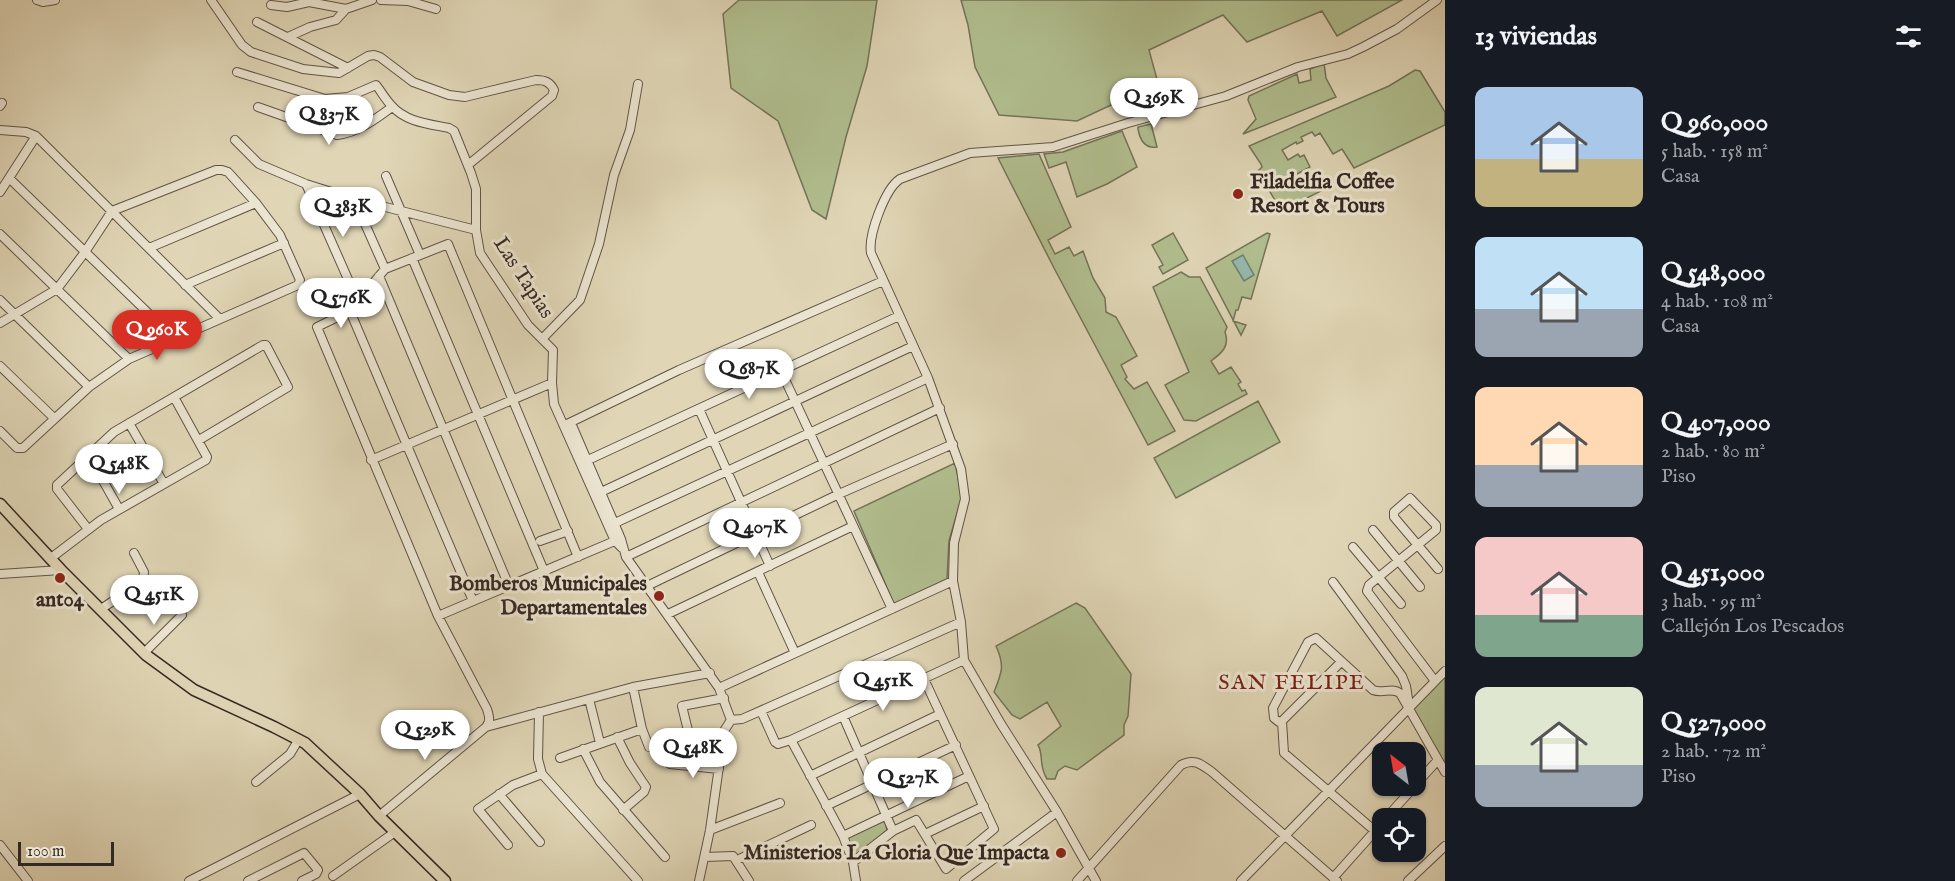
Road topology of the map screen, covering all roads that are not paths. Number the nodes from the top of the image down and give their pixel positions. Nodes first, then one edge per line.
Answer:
1 (38, 0) edge
2 (55, 0) edge
3 (211, 0) edge
4 (372, 0) edge
5 (381, 0) edge
6 (1437, 0) edge
7 (310, 1) edge
8 (271, 5) dead end
9 (346, 9) junction
10 (436, 9) dead end
11 (257, 22) dead end
12 (288, 37) junction
13 (348, 68) junction
14 (237, 72) dead end
15 (638, 84) dead end
16 (392, 106) junction
17 (258, 107) dead end
18 (0, 130) edge
19 (36, 136) junction
20 (235, 140) dead end
21 (468, 165) junction
22 (386, 176) dead end
23 (9, 178) junction
24 (306, 184) junction
25 (0, 192) edge
26 (354, 199) junction
27 (256, 203) junction
28 (400, 210) junction
29 (112, 211) junction
30 (476, 230) junction
31 (0, 234) edge
32 (284, 243) junction
33 (149, 248) junction
34 (85, 252) junction
35 (416, 256) junction
36 (385, 269) junction
37 (379, 276) junction
38 (883, 281) junction
39 (185, 285) junction
40 (57, 289) junction
41 (0, 300) edge
42 (358, 302) junction
43 (350, 311) junction
44 (14, 314) junction
45 (899, 316) junction
46 (220, 319) junction
47 (0, 323) edge
48 (543, 338) junction
49 (174, 339) junction
50 (913, 346) junction
51 (129, 359) junction
52 (0, 366) edge
53 (781, 370) junction
54 (928, 378) junction
55 (552, 383) junction
56 (89, 387) junction
57 (174, 397) junction
58 (513, 400) junction
59 (796, 402) junction
60 (940, 408) junction
61 (699, 409) junction
62 (477, 414) junction
63 (54, 418) junction
64 (129, 423) junction
65 (571, 423) junction
66 (563, 426) junction
67 (442, 429) junction
68 (0, 431) edge
69 (810, 432) junction
70 (199, 440) junction
71 (713, 440) junction
72 (407, 444) junction
73 (953, 444) junction
74 (88, 454) junction
75 (371, 460) junction
76 (588, 460) junction
77 (825, 464) junction
78 (727, 471) junction
79 (164, 484) junction
80 (602, 492) junction
81 (839, 494) junction
82 (742, 503) junction
83 (0, 504) edge
84 (119, 509) junction
85 (615, 523) junction
86 (853, 526) junction
87 (88, 529) junction
88 (1373, 530) dead end
89 (567, 531) junction
90 (756, 532) junction
91 (618, 540) junction
92 (540, 541) dead end
93 (1419, 545) junction
94 (1353, 547) dead end
95 (134, 553) dead end
96 (578, 557) junction
97 (626, 557) junction
98 (51, 558) junction
99 (1398, 562) junction
100 (770, 566) junction
101 (1438, 569) dead end
102 (61, 570) junction
103 (544, 571) junction
104 (758, 572) junction
105 (0, 573) edge
106 (1378, 577) junction
107 (953, 581) junction
108 (1333, 582) dead end
109 (509, 586) junction
110 (646, 586) junction
111 (1420, 587) dead end
112 (172, 598) dead end
113 (473, 601) junction
114 (1401, 604) dead end
115 (101, 609) junction
116 (892, 609) junction
117 (668, 614) junction
118 (438, 616) junction
119 (961, 622) junction
120 (144, 653) junction
121 (795, 653) junction
122 (964, 660) junction
123 (1341, 662) junction
124 (1445, 671) edge
125 (710, 673) junction
126 (924, 679) junction
127 (1435, 681) junction
128 (633, 687) junction
129 (720, 688) junction
130 (724, 698) junction
131 (589, 699) junction
132 (1409, 706) junction
133 (761, 711) junction
134 (538, 712) junction
135 (940, 714) junction
136 (843, 716) junction
137 (731, 720) junction
138 (1282, 721) junction
139 (486, 727) junction
140 (642, 729) junction
141 (617, 737) junction
142 (298, 739) junction
143 (791, 740) junction
144 (600, 743) junction
145 (956, 746) junction
146 (649, 747) dead end
147 (584, 749) junction
148 (859, 752) junction
149 (560, 758) dead end
150 (1437, 761) junction
151 (669, 764) dead end
152 (692, 766) junction
153 (719, 769) junction
154 (1445, 772) edge
155 (1426, 773) edge
156 (542, 774) junction
157 (810, 776) junction
158 (969, 776) junction
159 (256, 782) dead end
160 (873, 784) junction
161 (1328, 790) junction
162 (360, 794) junction
163 (499, 794) junction
164 (1405, 796) edge
165 (780, 803) dead end
166 (826, 806) junction
167 (984, 806) junction
168 (1395, 808) edge
169 (623, 810) junction
170 (1057, 812) junction
171 (886, 815) junction
172 (379, 816) junction
173 (811, 825) dead end
174 (1372, 828) edge
175 (710, 830) junction
176 (893, 831) junction
177 (395, 832) junction
178 (926, 834) junction
179 (1284, 835) junction
180 (1372, 835) edge
181 (843, 836) junction
182 (540, 842) dead end
183 (0, 845) edge
184 (508, 845) dead end
185 (1445, 846) edge
186 (665, 857) dead end
187 (705, 857) junction
188 (737, 860) junction
189 (853, 862) junction
190 (1090, 867) junction
191 (333, 876) dead end
192 (1335, 879) edge
193 (28, 881) edge
194 (189, 881) edge
195 (248, 881) edge
196 (302, 881) edge
197 (445, 881) edge
198 (638, 881) edge
199 (699, 881) edge
200 (749, 881) edge
201 (856, 881) edge
202 (964, 881) edge
203 (1077, 881) edge
204 (1096, 881) edge
205 (1241, 881) edge
206 (1408, 881) edge

1 - 2 street
3 - 13 street
4 - 9 street
5 - 10 street
6 - 38 street
7 - 8 street
7 - 9 street
9 - 12 street
11 - 12 street
12 - 13 street
13 - 21 street
14 - 16 street
15 - 48 street
16 - 17 street
16 - 21 street, Las Tapias
18 - 19 street
19 - 23 street
19 - 29 street
20 - 24 street
21 - 30 street, Las Tapias
22 - 28 street
23 - 25 street
23 - 34 street
24 - 26 street
24 - 42 street
26 - 28 street
26 - 36 street
27 - 29 street
27 - 32 street
27 - 33 street
28 - 30 street
28 - 35 street
29 - 33 street
29 - 34 street
30 - 48 street, Las Tapias
31 - 40 street
32 - 39 street
32 - 46 street
33 - 39 street
34 - 40 street
34 - 49 street
35 - 36 street
35 - 58 street
35 - 62 street
36 - 37 street
37 - 42 street
37 - 67 street
38 - 45 street
38 - 65 street
39 - 46 street
40 - 44 street
40 - 51 street
41 - 44 street
42 - 43 street
43 - 72 street
43 - 75 street
44 - 47 street
44 - 56 street
45 - 50 street
45 - 53 street
46 - 49 street
48 - 55 street, Las Tapias
49 - 51 street
50 - 54 street
50 - 59 street
51 - 56 street
52 - 63 street
53 - 59 street
53 - 61 street
54 - 60 street
54 - 69 street
55 - 58 street
55 - 66 street, Las Tapias
56 - 63 street
57 - 64 street
57 - 70 street
57 - 70 street
58 - 62 street
58 - 89 street
59 - 69 street
59 - 71 street
60 - 73 street
60 - 77 street
61 - 71 street
61 - 76 street
62 - 67 street
62 - 103 street
63 - 68 street
64 - 74 street
64 - 79 street
65 - 66 street
65 - 76 street, Las Tapias
66 - 91 street, Las Tapias
67 - 72 street
67 - 109 street
69 - 77 street
69 - 78 street
70 - 79 street
71 - 78 street
71 - 80 street
72 - 75 street
72 - 113 street
73 - 81 street
73 - 107 street
74 - 84 street
74 - 87 street
75 - 118 street
76 - 80 street, Las Tapias
77 - 81 street
77 - 82 street
78 - 82 street
78 - 85 street
79 - 84 street
80 - 85 street, Las Tapias
81 - 86 street
81 - 90 street
82 - 90 street
82 - 97 street
83 - 98 main road
84 - 87 street
85 - 91 street, Las Tapias
86 - 100 street
86 - 116 street
87 - 98 street
88 - 99 street
89 - 92 street
89 - 96 street
90 - 100 street
90 - 110 street
91 - 96 street
91 - 97 street, Las Tapias
93 - 93 street
93 - 99 street
93 - 101 street
94 - 106 street
95 - 115 street
96 - 103 street
97 - 110 street, Las Tapias
98 - 102 main road
99 - 106 street
99 - 111 street
100 - 104 street
102 - 105 street
102 - 115 main road
103 - 109 street
104 - 117 street
104 - 121 street
106 - 114 street
106 - 127 street
107 - 116 street
107 - 119 street
108 - 132 street
109 - 113 street
110 - 117 street, Las Tapias
112 - 120 street
113 - 118 street
115 - 120 main road
116 - 121 street
117 - 125 street, Las Tapias
118 - 139 street
119 - 122 street
119 - 133 street
120 - 142 main road
121 - 129 street
122 - 126 street
122 - 170 street
123 - 132 street
123 - 138 street
123 - 138 street
124 - 127 street
125 - 128 street
125 - 129 street, Las Tapias
126 - 135 street
126 - 136 street
127 - 132 street
128 - 131 street
128 - 140 street
129 - 130 street, Las Tapias
130 - 137 street, Las Tapias
130 - 152 street
131 - 134 street
131 - 144 street
132 - 150 street
132 - 161 street
133 - 137 street
133 - 143 street
134 - 139 street
134 - 156 street
135 - 145 street
135 - 148 street
136 - 143 street
136 - 148 street
137 - 153 street
138 - 161 street
139 - 172 street
140 - 141 street
140 - 146 street
141 - 144 street
141 - 169 street
142 - 159 street
142 - 162 main road
143 - 157 street
144 - 147 street
145 - 158 street
145 - 160 street
147 - 149 street
147 - 169 street
148 - 157 street
148 - 160 street
150 - 154 street
150 - 155 street
151 - 152 street
152 - 153 street
153 - 175 street
156 - 163 street
156 - 198 street
157 - 166 street
158 - 167 street
158 - 171 street
160 - 166 street
160 - 171 street
161 - 174 street
161 - 179 street
162 - 172 main road
162 - 194 street
163 - 182 street
163 - 184 street
164 - 168 street
165 - 175 street
166 - 181 street
167 - 178 street
167 - 178 street
169 - 186 street
170 - 190 street
170 - 202 street
171 - 176 street
171 - 181 street
172 - 177 main road
173 - 188 street
175 - 187 street
176 - 178 street
176 - 189 street
177 - 191 street
177 - 197 main road
179 - 190 street
179 - 192 street
179 - 205 street
180 - 192 street
181 - 189 street
183 - 193 street
185 - 206 street
187 - 188 street
187 - 199 street
188 - 200 street
189 - 201 street
190 - 203 street
190 - 204 street
195 - 196 street

